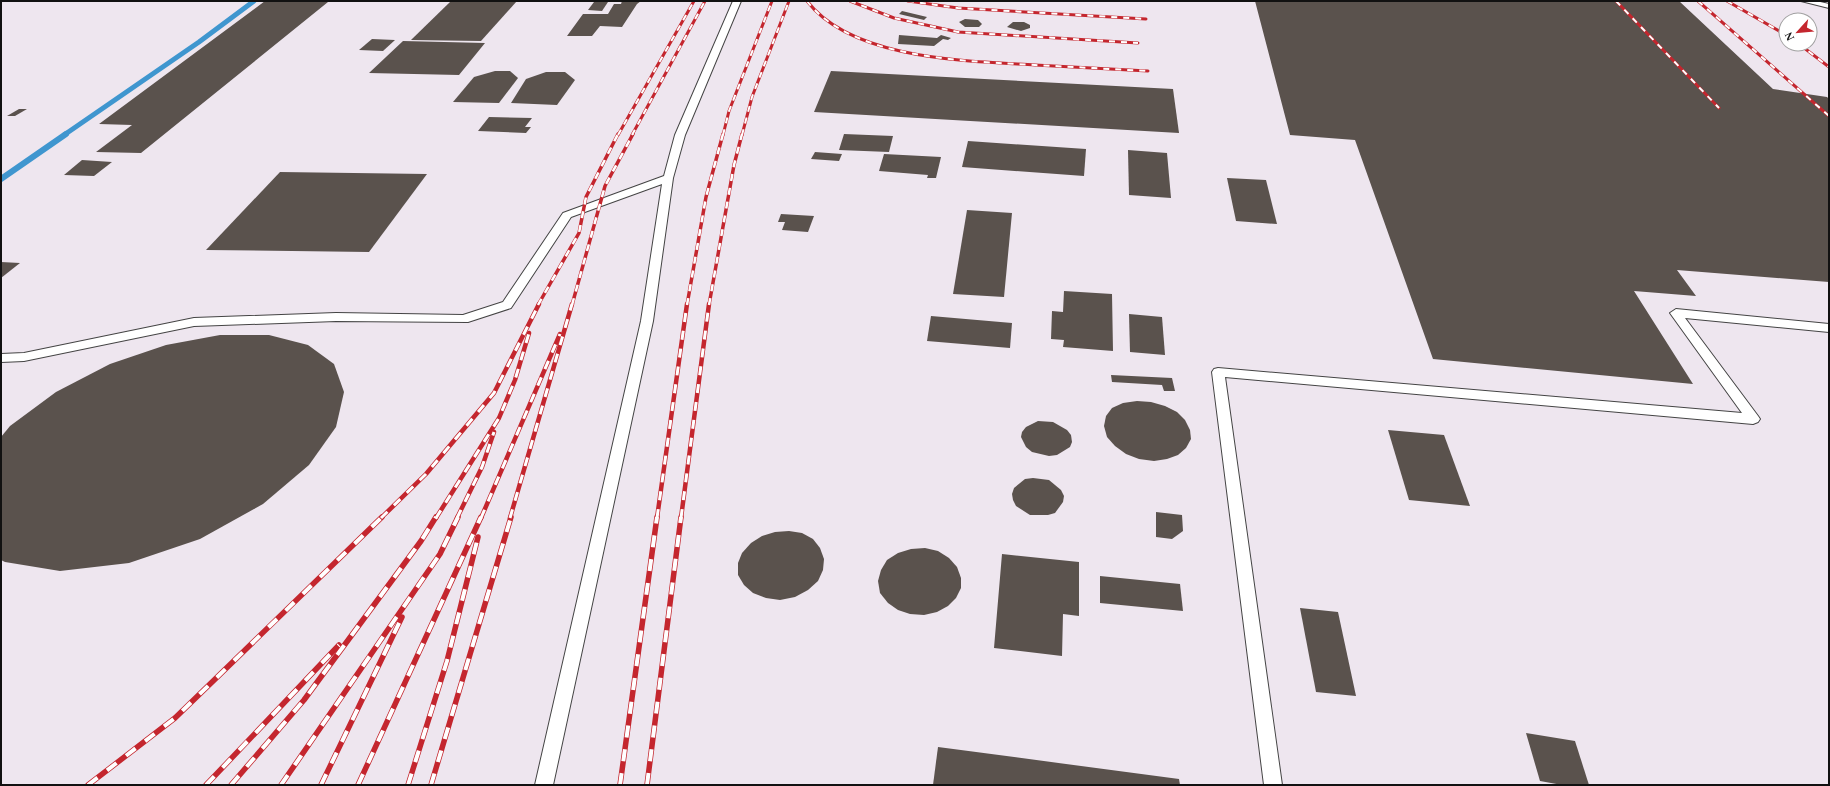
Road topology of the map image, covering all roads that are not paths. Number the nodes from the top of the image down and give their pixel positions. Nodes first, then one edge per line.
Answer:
1 (737, 1) edge
2 (1805, 1) edge
3 (1829, 6) edge
4 (668, 178) junction
5 (1829, 328) edge
6 (1, 358) edge
7 (544, 785) edge
8 (1273, 785) edge

1 - 4 lane
2 - 3 lane
4 - 6 lane
4 - 7 lane
5 - 8 lane

